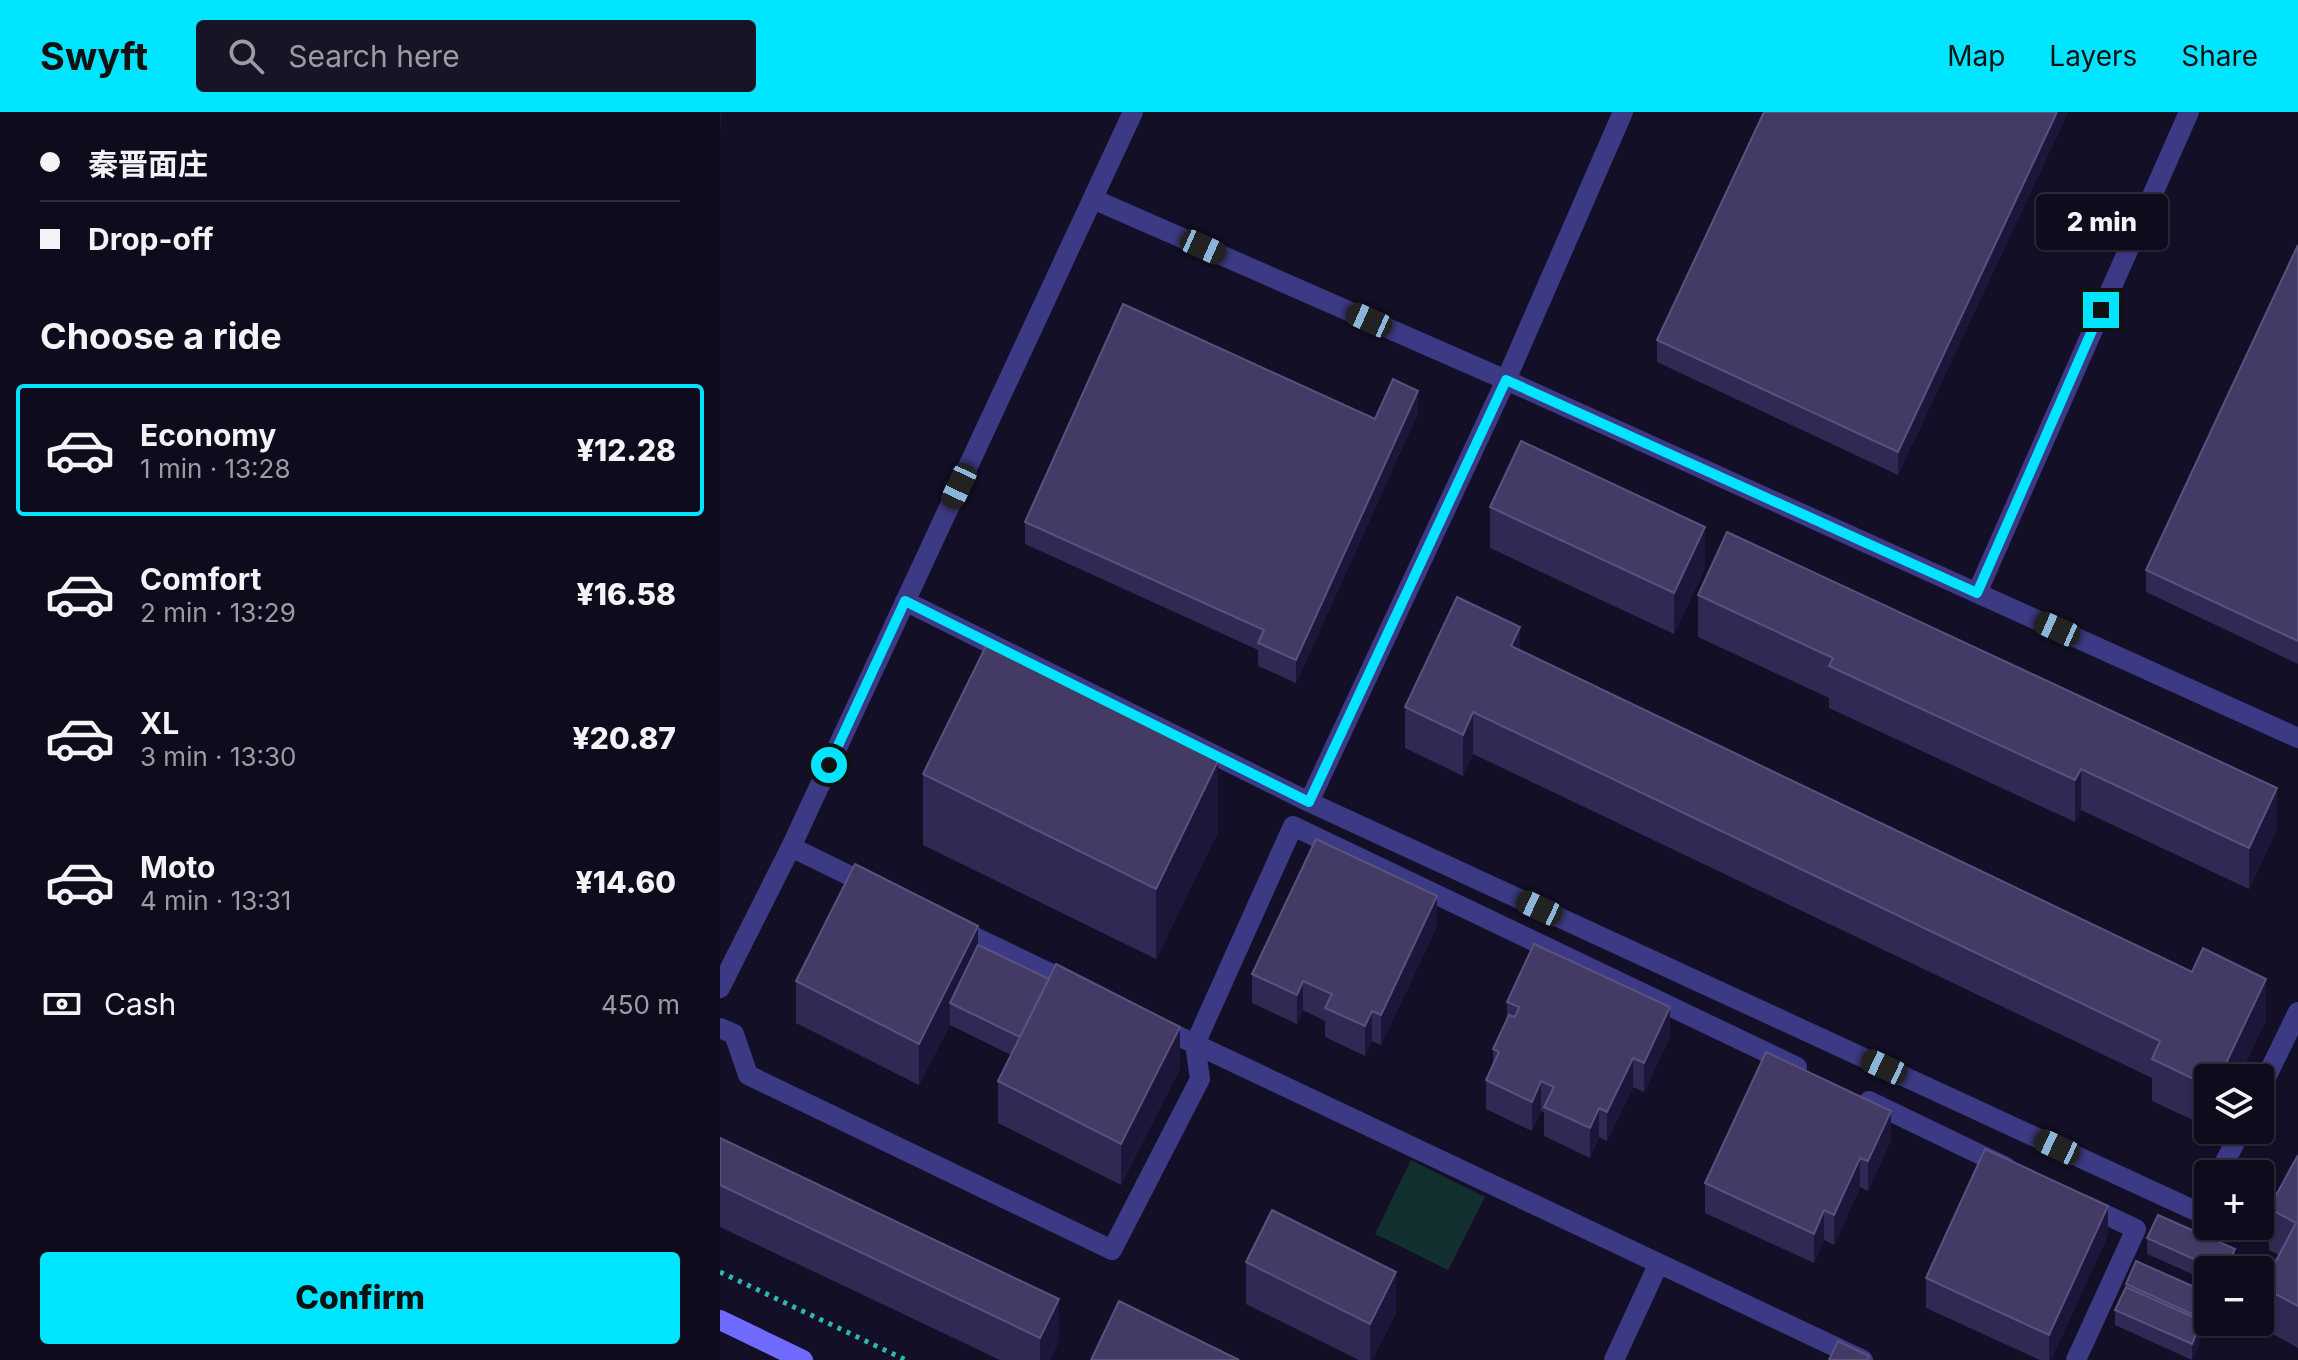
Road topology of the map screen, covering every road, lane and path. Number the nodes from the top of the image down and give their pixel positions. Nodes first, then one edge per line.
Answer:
1 (1133, 112) edge
2 (1623, 112) edge
3 (2189, 112) edge
4 (1093, 199) junction
5 (1506, 380) junction
6 (1977, 593) junction
7 (905, 601) junction
8 (2298, 738) edge
9 (1309, 802) junction
10 (791, 847) junction
11 (895, 898) edge
12 (937, 918) edge
13 (720, 988) edge
14 (1091, 994) edge
15 (2298, 1012) edge
16 (1133, 1014) edge
17 (720, 1028) edge
18 (1195, 1044) junction
19 (2273, 1064) edge
20 (1822, 1079) edge
21 (1850, 1093) edge
22 (2022, 1175) edge
23 (2065, 1195) edge
24 (2194, 1210) edge
25 (1658, 1265) junction
26 (720, 1272) edge
27 (720, 1320) edge
28 (803, 1360) edge
29 (906, 1360) edge
30 (1614, 1360) edge
31 (1863, 1360) edge
32 (2076, 1360) edge

1 - 4 street
2 - 5 street
3 - 6 street
4 - 5 street
4 - 7 street
5 - 6 street
5 - 9 street
6 - 8 street
7 - 9 street
7 - 10 street
9 - 24 street
10 - 11 street
10 - 13 street
12 - 14 street
15 - 19 street
16 - 18 street
17 - 18 street
18 - 20 street
18 - 25 street
21 - 22 street
23 - 32 street
25 - 30 street
25 - 31 street
26 - 29 path
27 - 28 street

